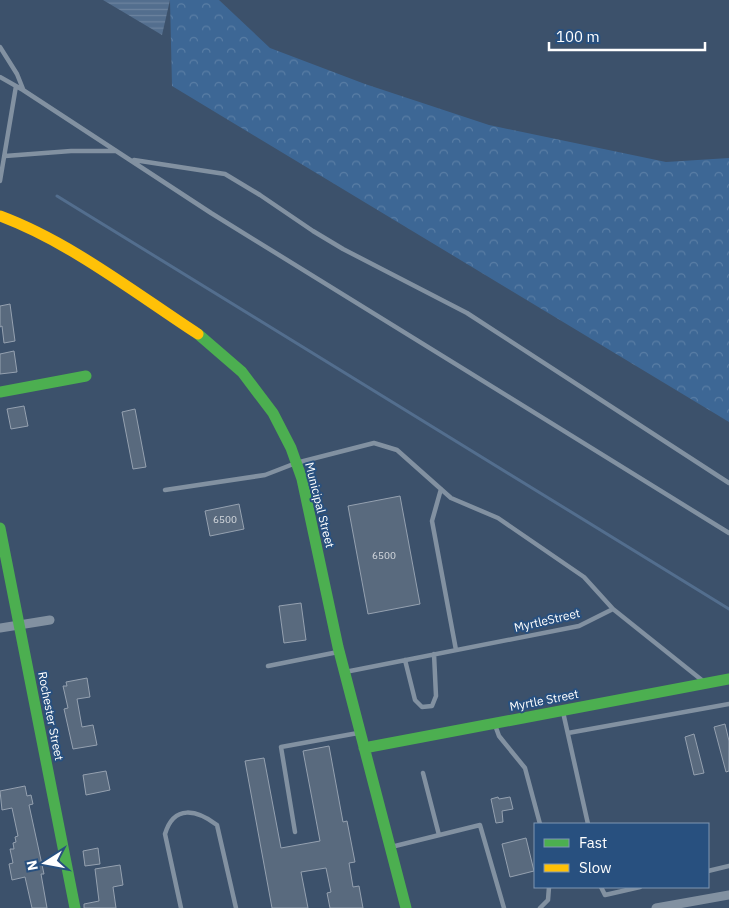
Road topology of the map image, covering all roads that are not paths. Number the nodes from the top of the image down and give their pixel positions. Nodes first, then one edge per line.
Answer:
1 (0, 47) edge
2 (0, 77) edge
3 (16, 86) junction
4 (23, 90) junction
5 (116, 151) junction
6 (5, 156) junction
7 (130, 159) junction
8 (0, 180) edge
9 (0, 216) edge
10 (86, 376) dead end
11 (0, 392) edge
12 (296, 463) junction
13 (729, 483) edge
14 (441, 489) junction
15 (165, 490) dead end
16 (0, 528) edge
17 (729, 533) edge
18 (613, 609) junction
19 (50, 620) dead end
20 (19, 625) junction
21 (0, 628) edge
22 (456, 650) junction
23 (340, 652) junction
24 (434, 654) junction
25 (404, 660) junction
26 (268, 666) dead end
27 (344, 672) junction
28 (729, 678) edge
29 (706, 683) junction
30 (729, 704) edge
31 (563, 710) junction
32 (495, 723) junction
33 (360, 732) junction
34 (568, 734) junction
35 (364, 748) junction
36 (423, 773) dead end
37 (540, 823) edge
38 (588, 823) edge
39 (294, 832) dead end
40 (439, 835) junction
41 (390, 848) junction
42 (729, 866) edge
43 (709, 871) edge
44 (549, 888) edge
45 (602, 888) edge
46 (636, 888) edge
47 (729, 895) edge
48 (75, 908) edge
49 (181, 908) edge
50 (236, 908) edge
51 (406, 908) edge
52 (504, 908) edge
53 (540, 908) edge
54 (656, 908) edge

1 - 4 lane
2 - 3 lane
3 - 4 lane
3 - 6 lane
4 - 5 lane
5 - 6 lane
5 - 7 lane
6 - 8 lane
7 - 13 lane
7 - 17 lane
9 - 12 street, Municipal Street
10 - 11 street
12 - 14 lane
12 - 15 lane
12 - 23 street, Municipal Street
14 - 18 lane
14 - 22 lane
16 - 20 street, Rochester Street
18 - 22 lane, MyrtleStreet
18 - 29 lane
19 - 20 street
20 - 21 street
20 - 48 street, Rochester Street
22 - 24 lane, MyrtleStreet
23 - 26 lane
23 - 27 street, Municipal Street
24 - 25 lane, MyrtleStreet
24 - 25 lane
25 - 27 lane, MyrtleStreet
27 - 33 street, Municipal Street
28 - 29 street, Myrtle Street
29 - 31 street, Myrtle Street
30 - 34 lane
31 - 32 street, Myrtle Street
31 - 34 lane
32 - 35 street, Myrtle Street
32 - 37 lane
33 - 35 street, Municipal Street
33 - 39 lane
34 - 38 lane
35 - 41 street, Municipal Street
36 - 40 lane
40 - 41 lane
40 - 52 lane
41 - 51 street, Municipal Street
42 - 43 lane
44 - 53 lane
45 - 46 lane
47 - 54 street
49 - 50 lane

